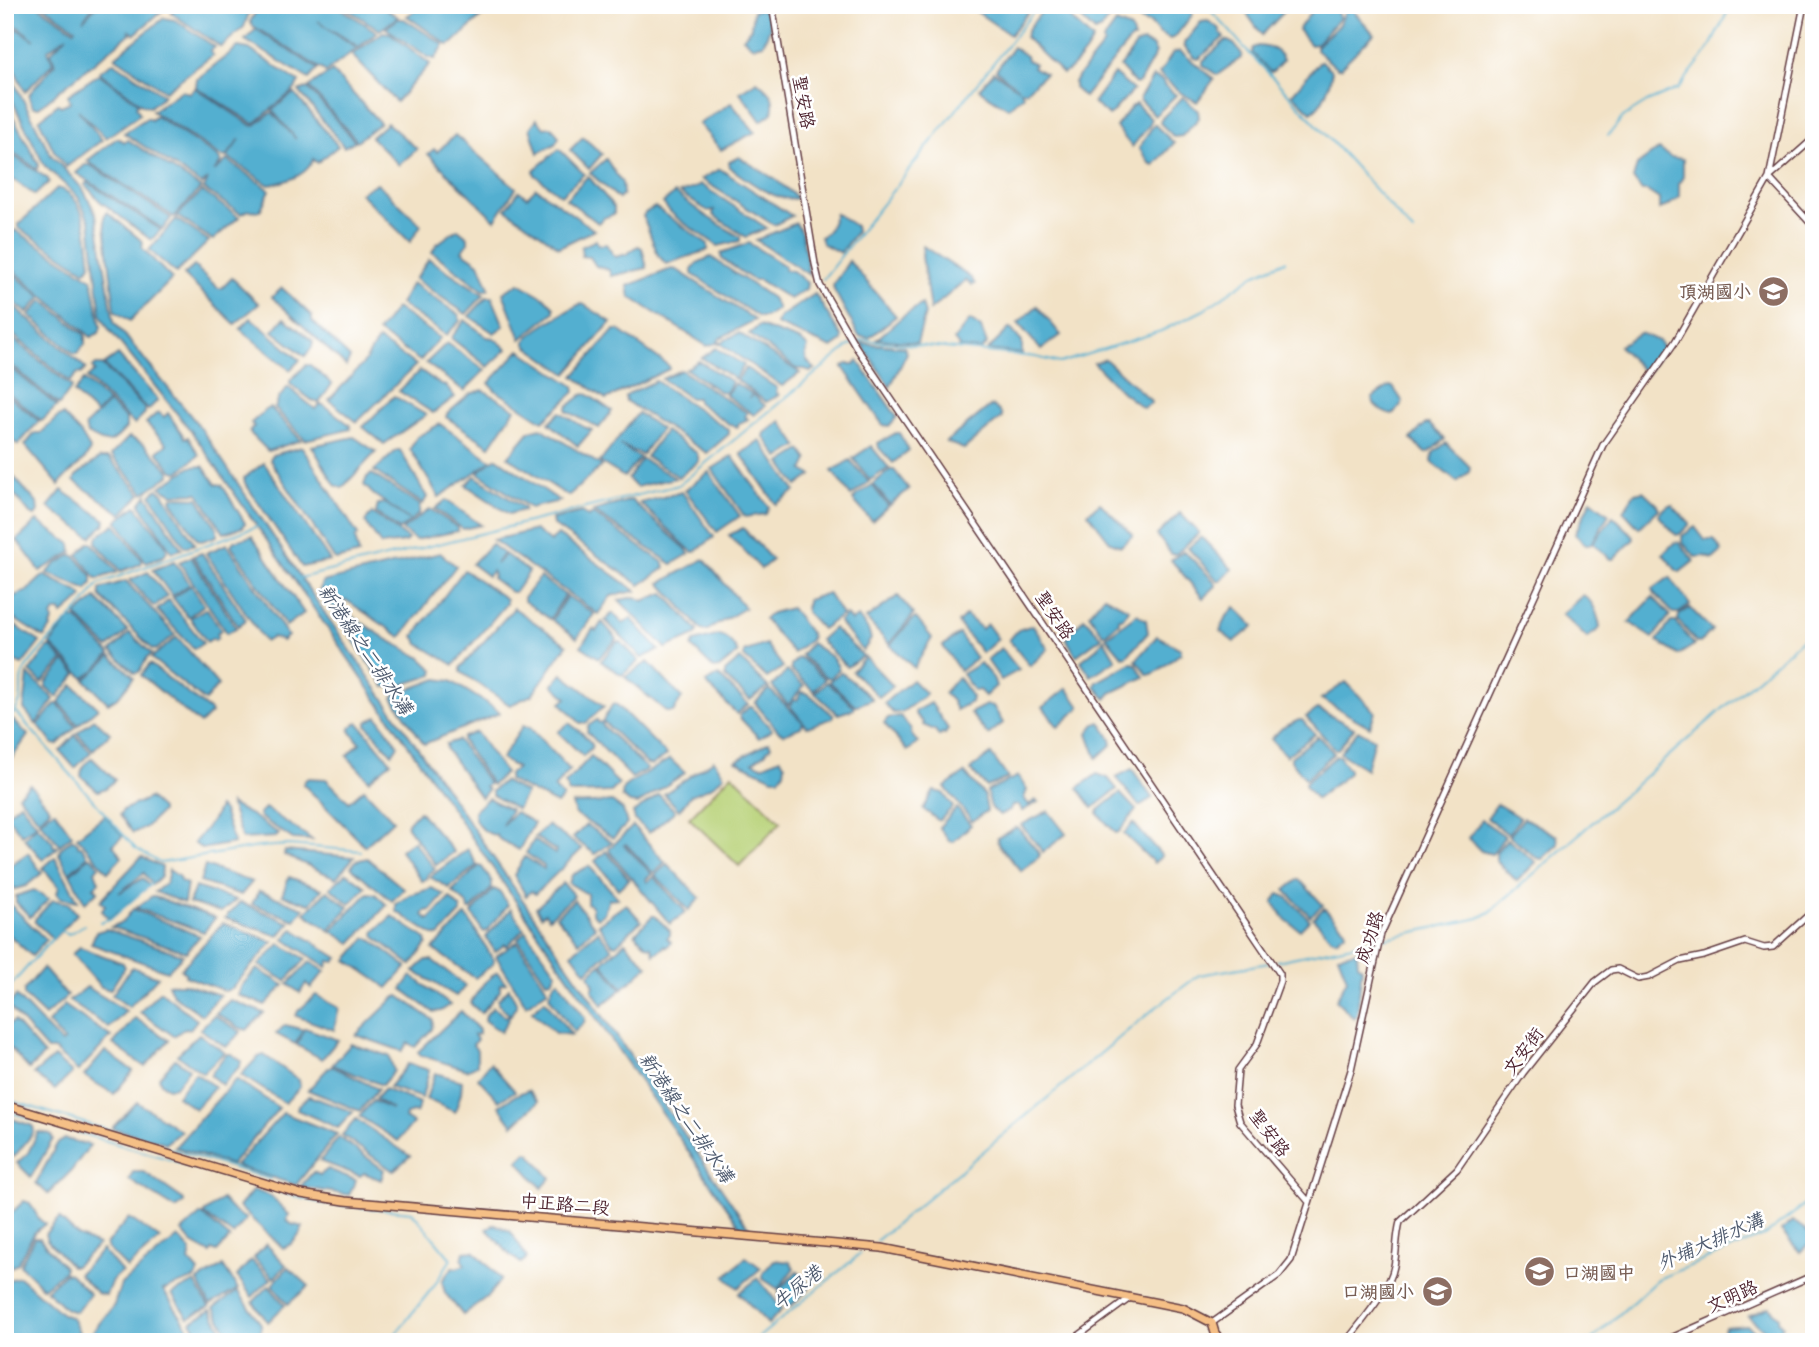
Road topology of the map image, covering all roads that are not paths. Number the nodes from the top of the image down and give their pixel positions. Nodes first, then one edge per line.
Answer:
1 (772, 5) edge
2 (1804, 5) edge
3 (1814, 138) edge
4 (1769, 178) junction
5 (1814, 227) edge
6 (1814, 910) edge
7 (5, 1105) edge
8 (1309, 1202) junction
9 (1814, 1275) edge
10 (1130, 1298) junction
11 (1212, 1323) junction
12 (1070, 1342) edge
13 (1223, 1342) edge
14 (1346, 1342) edge
15 (1662, 1342) edge

1 - 8 street, 聖安路
2 - 4 street
3 - 4 street
4 - 5 street
4 - 8 street, 成功路
6 - 14 street, 文安街
7 - 10 main road, 中正路二段
8 - 11 street, 成功路
9 - 15 street, 文明路
10 - 11 main road, 中正路二段
10 - 12 street
11 - 13 main road

